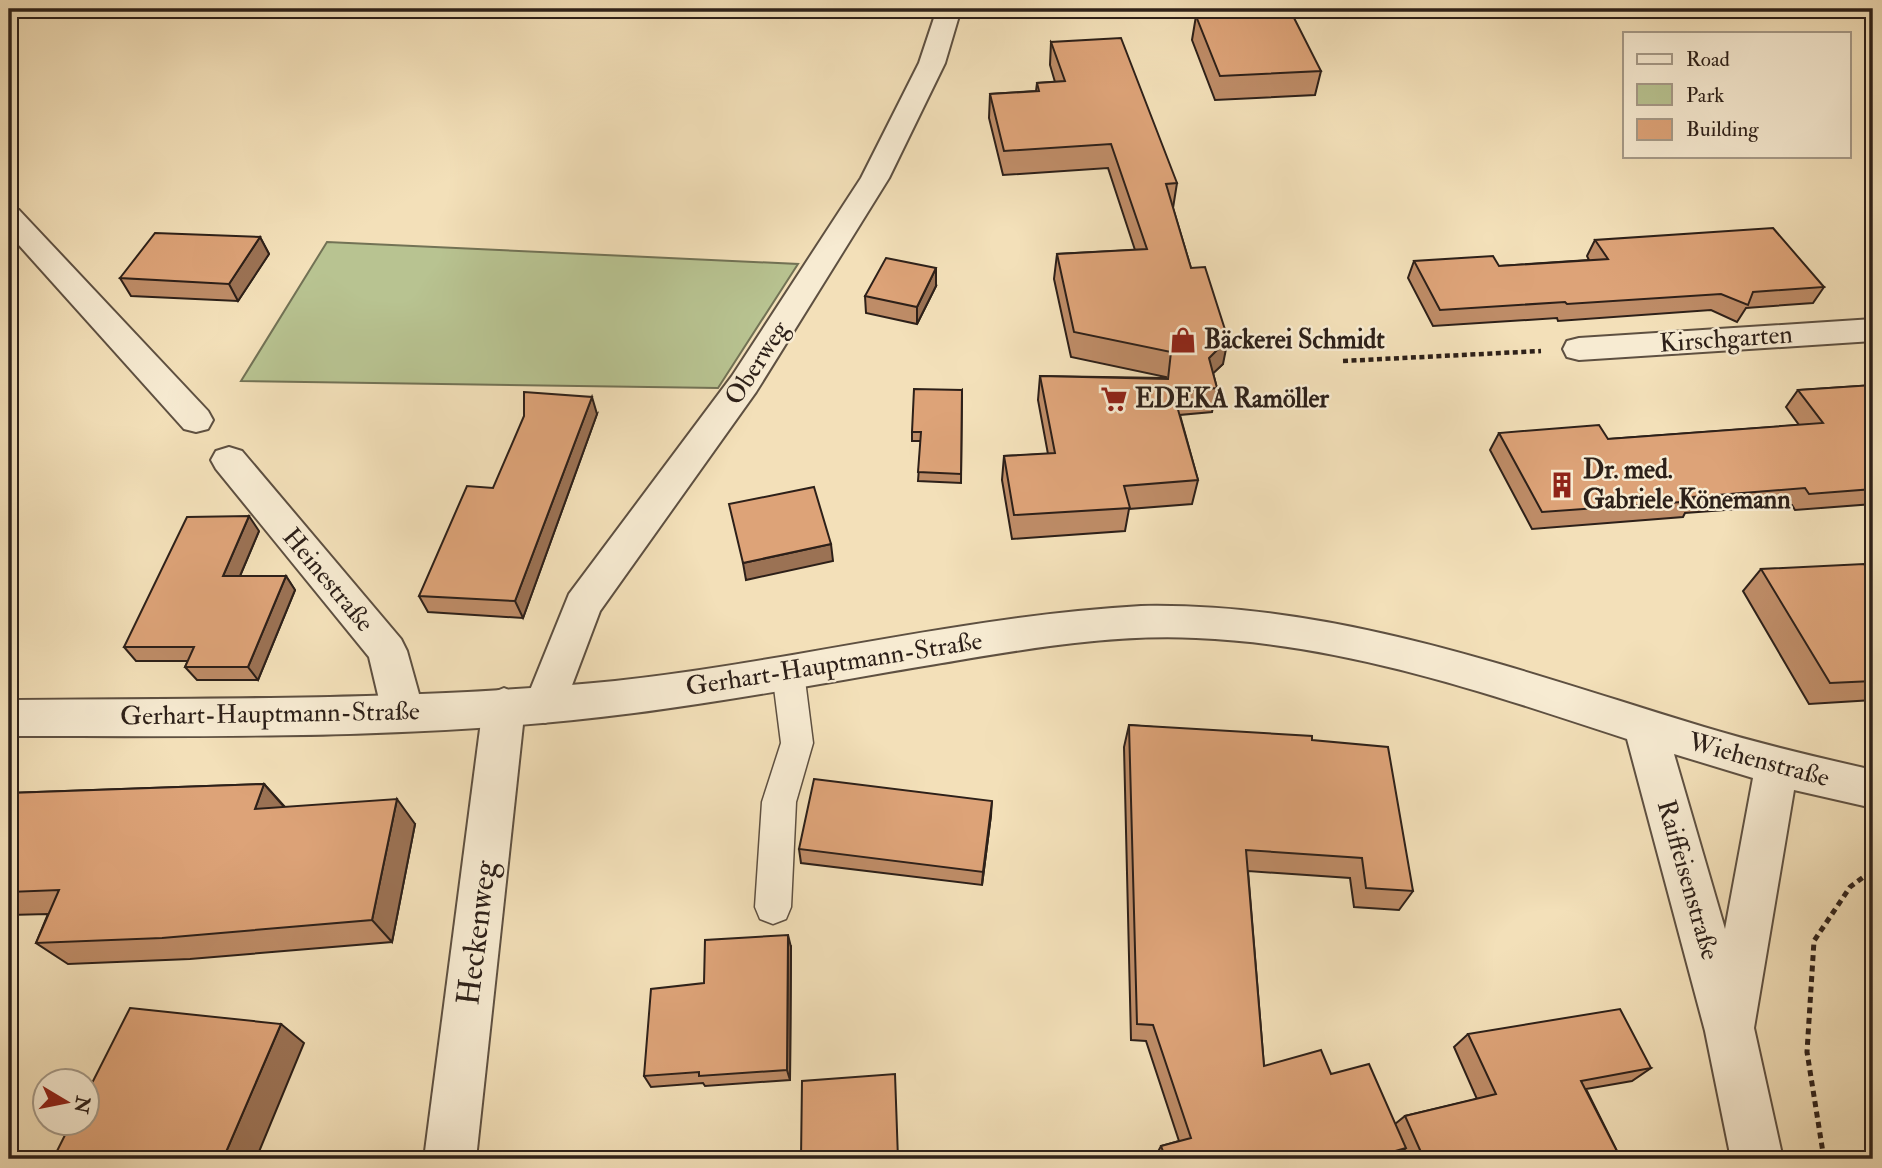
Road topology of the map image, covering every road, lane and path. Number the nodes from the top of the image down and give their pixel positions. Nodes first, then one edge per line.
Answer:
1 (949, 9) edge
2 (9, 216) edge
3 (1873, 330) edge
4 (1579, 349) joint
5 (1343, 362) dead end
6 (196, 420) dead end
7 (229, 460) dead end
8 (788, 672) junction
9 (524, 705) junction
10 (402, 712) junction
11 (9, 718) edge
12 (1645, 728) junction
13 (1776, 768) junction
14 (1873, 789) edge
15 (1873, 870) edge
16 (773, 906) dead end
17 (1730, 1031) junction
18 (450, 1159) edge
19 (1757, 1159) edge
20 (1824, 1159) edge

1 - 9 street, Oberweg
2 - 6 street
3 - 4 street, Kirschgarten
4 - 5 path
7 - 10 street, Heinestraße
8 - 9 street, Gerhart-Hauptmann-Straße
8 - 12 street, Gerhart-Hauptmann-Straße
8 - 16 lane
9 - 10 street, Gerhart-Hauptmann-Straße
9 - 18 street, Heckenweg
10 - 11 street, Gerhart-Hauptmann-Straße
12 - 13 street, Wiehenstraße
12 - 17 street, Raiffeisenstraße
13 - 14 street, Wiehenstraße
13 - 17 street, Raiffeisenstraße
15 - 20 path
17 - 19 street, Raiffeisenstraße

